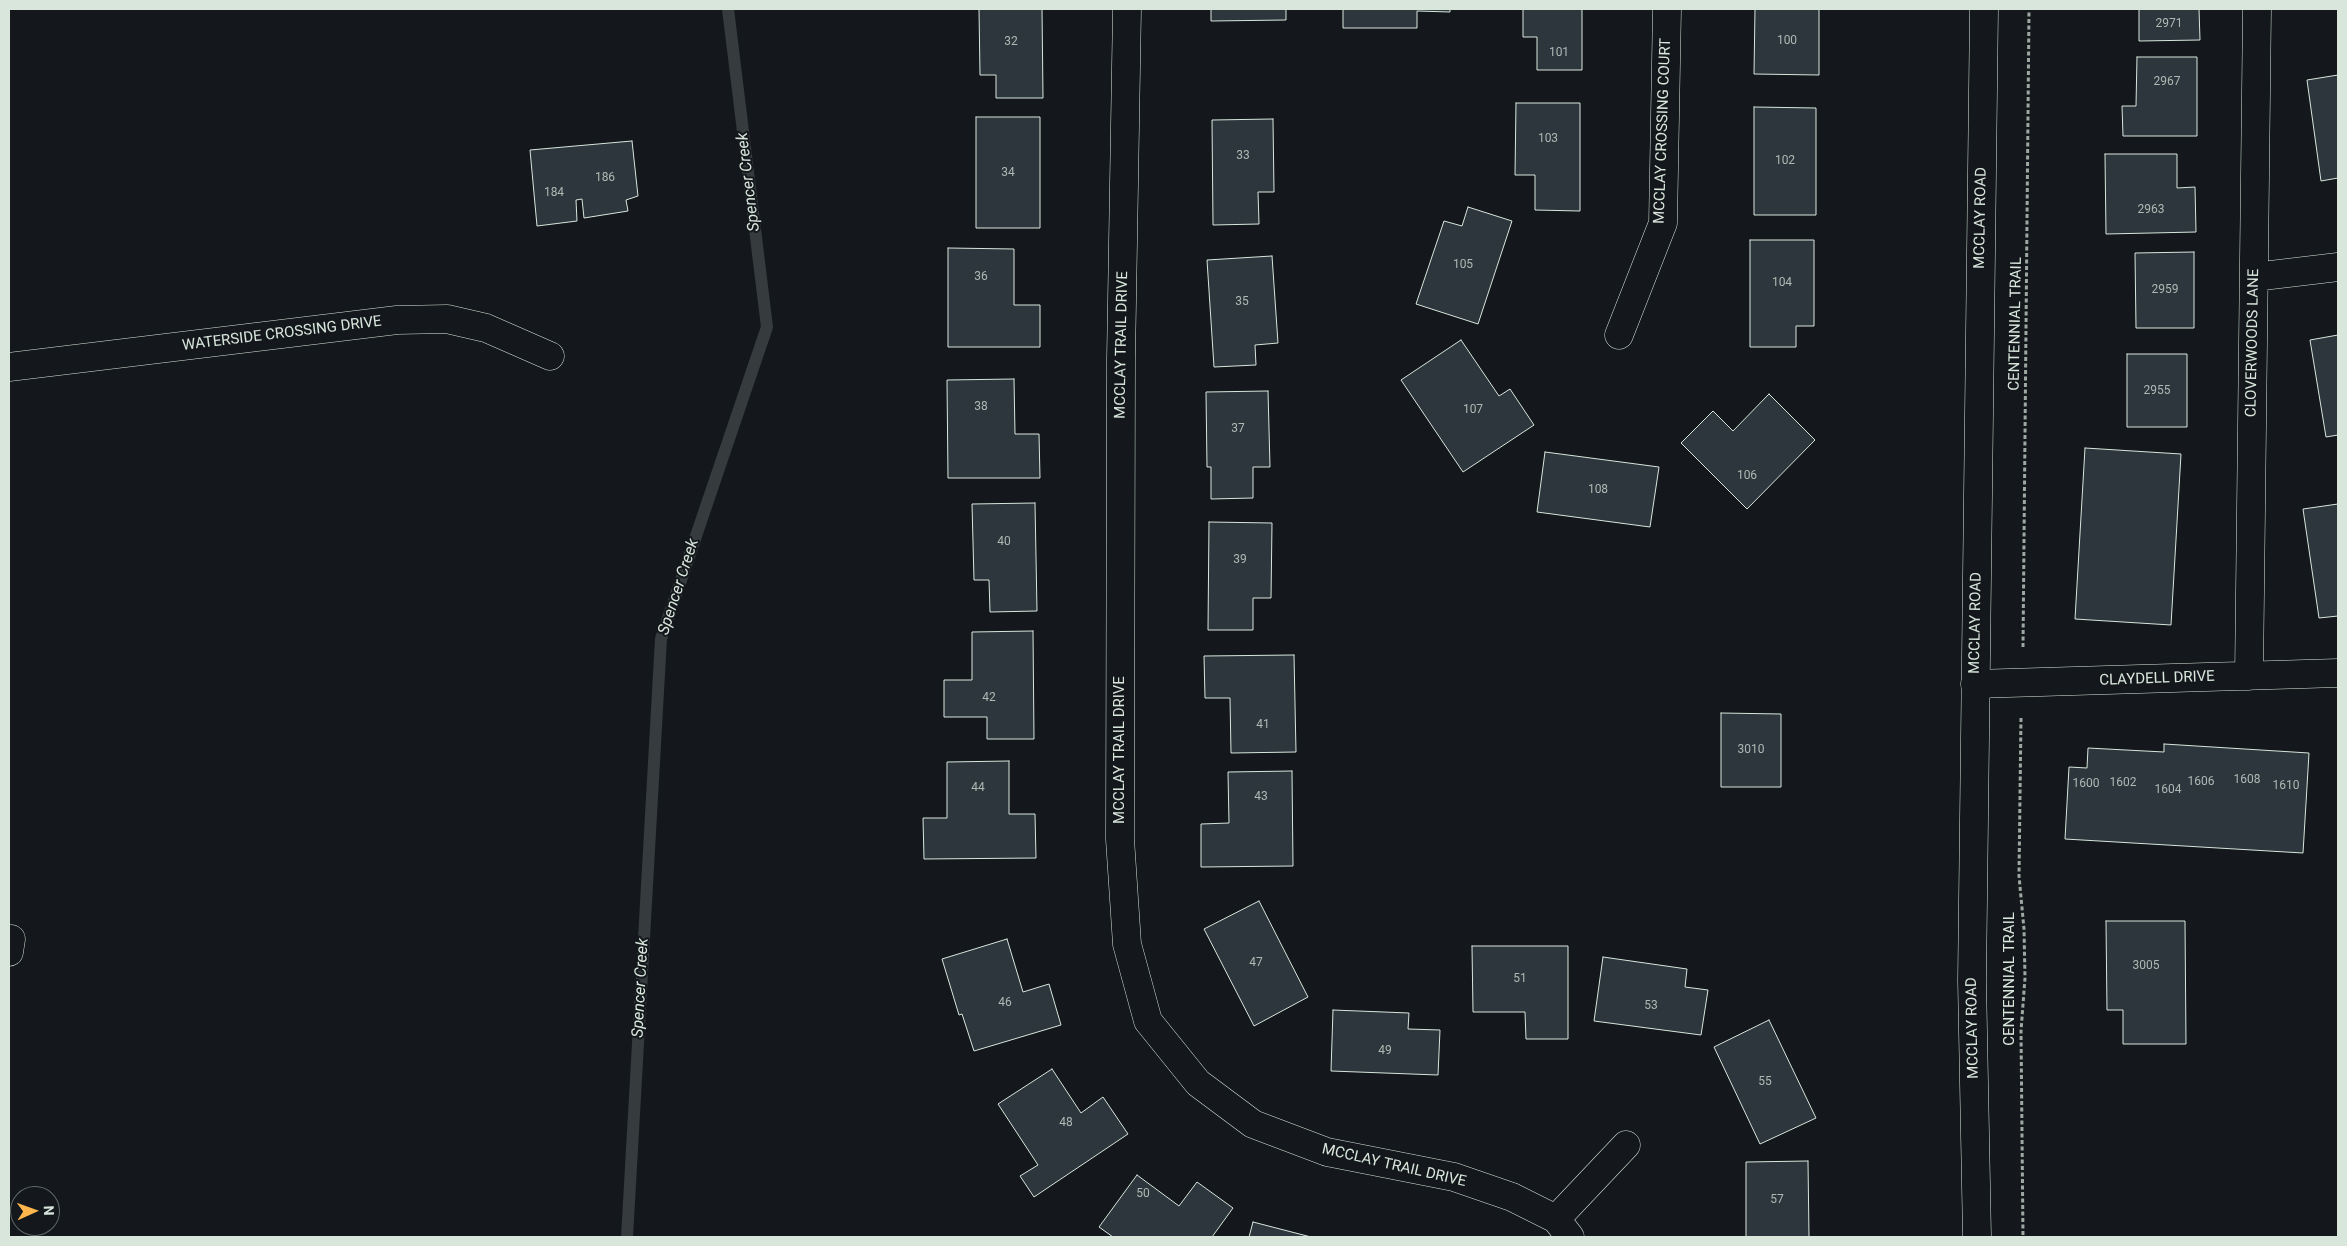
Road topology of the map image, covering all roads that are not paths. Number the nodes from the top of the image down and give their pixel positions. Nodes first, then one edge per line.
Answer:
1 (1127, 9) edge
2 (1667, 9) edge
3 (1984, 9) edge
4 (2257, 9) edge
5 (2338, 267) edge
6 (2254, 278) junction
7 (1619, 335) dead end
8 (550, 356) dead end
9 (9, 367) edge
10 (2338, 673) edge
11 (2249, 676) junction
12 (1975, 684) junction
13 (1626, 1145) dead end
14 (1563, 1228) edge
15 (1978, 1237) edge

1 - 14 street, MCCLAY TRAIL DRIVE
2 - 7 street, MCCLAY CROSSING COURT
3 - 12 street, MCCLAY ROAD
4 - 6 street, CLOVERWOODS LANE
5 - 6 street
6 - 11 street, CLOVERWOODS LANE
8 - 9 street, WATERSIDE CROSSING DRIVE
10 - 11 street, CLAYDELL DRIVE
11 - 12 street, CLAYDELL DRIVE
12 - 15 street, MCCLAY ROAD
13 - 14 street, MCCLAY TRAIL DRIVE

